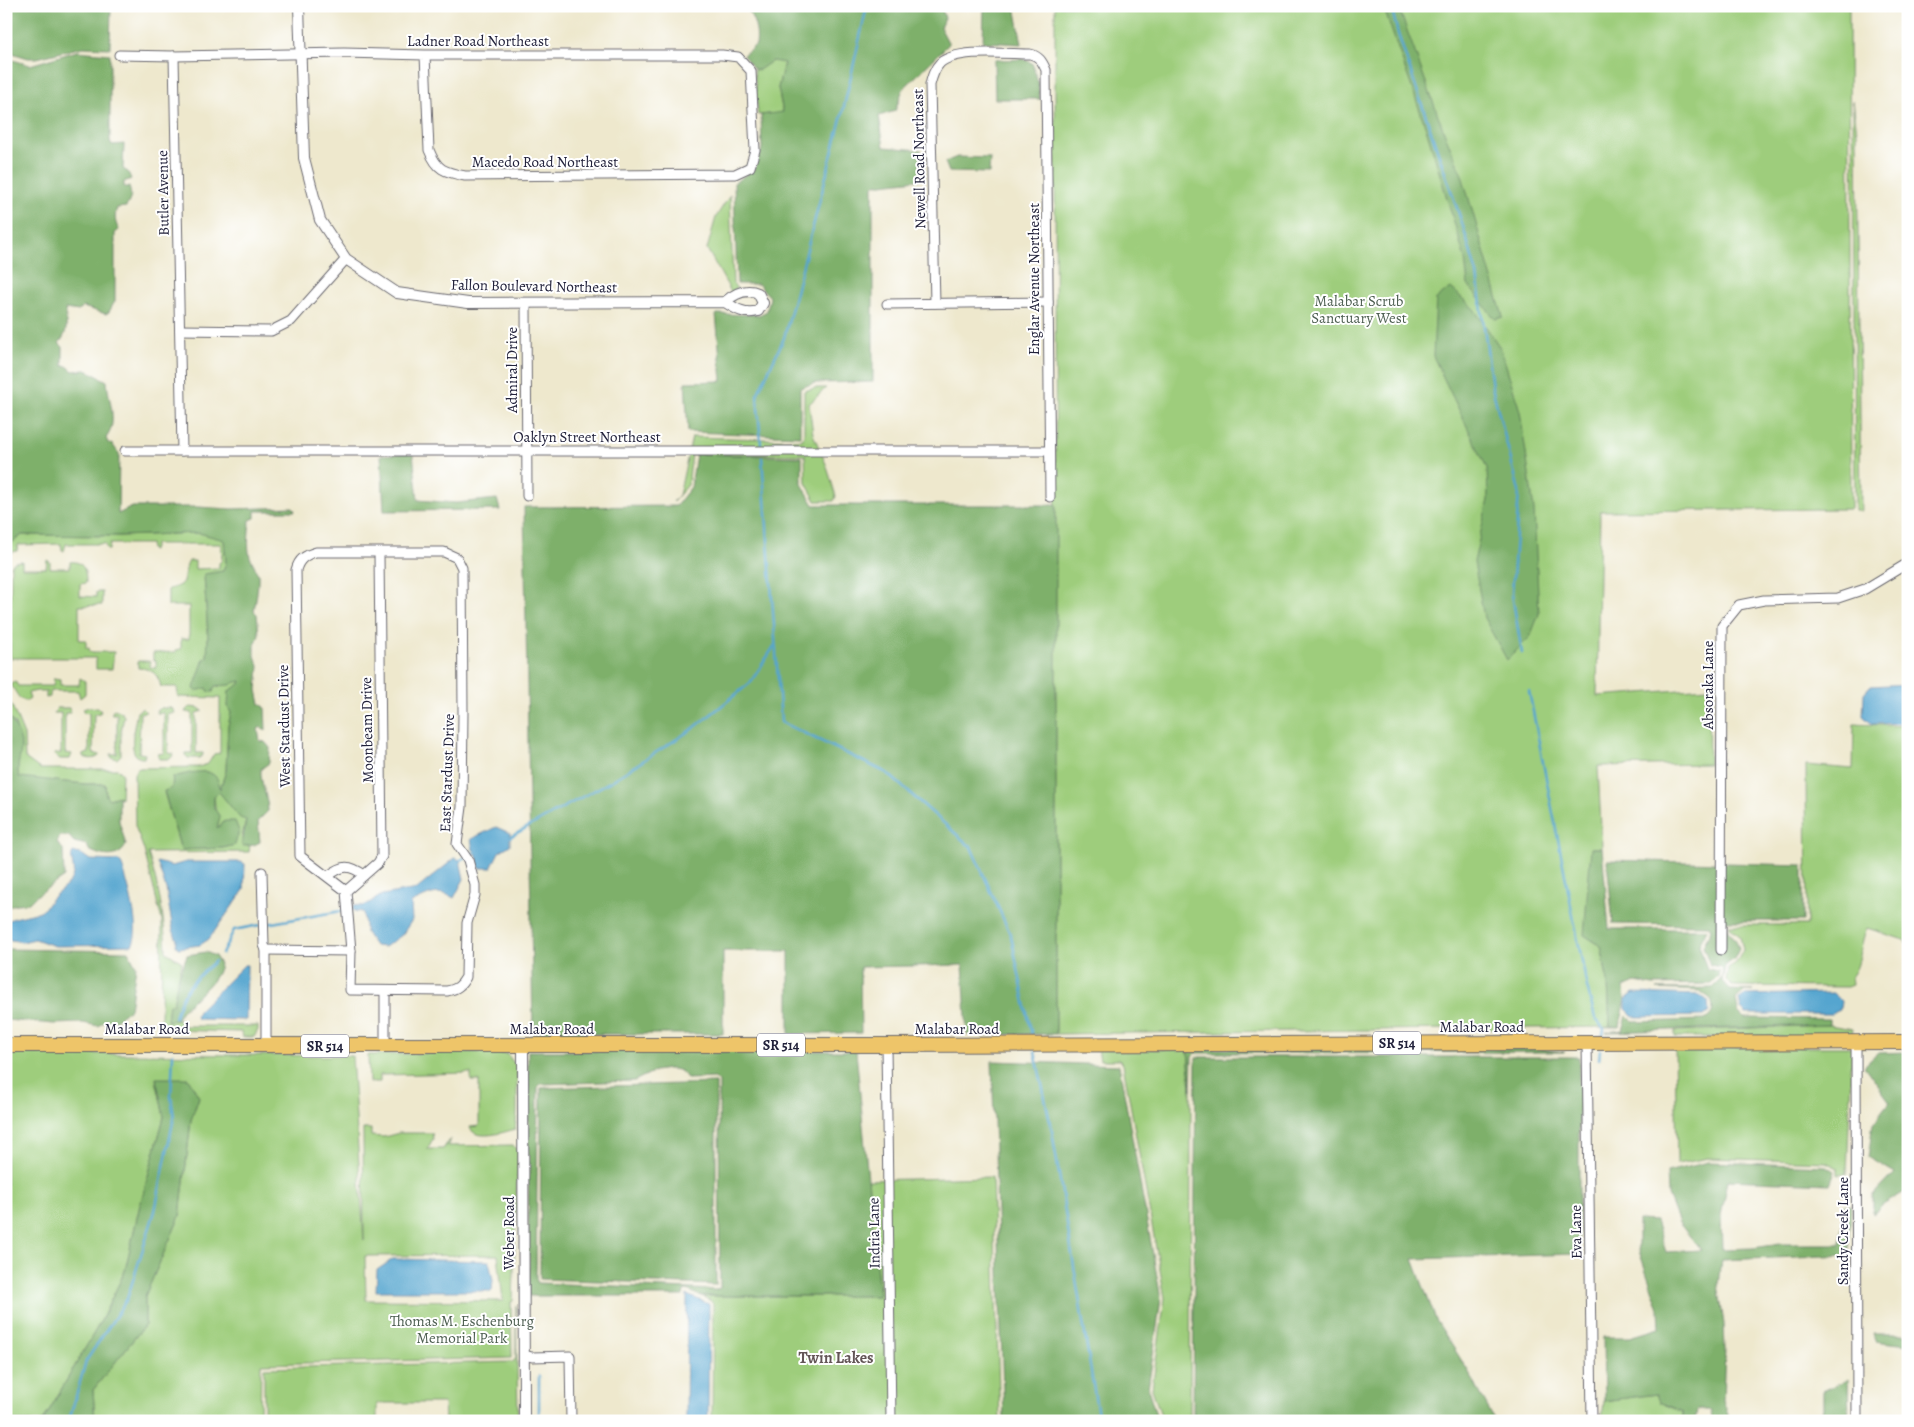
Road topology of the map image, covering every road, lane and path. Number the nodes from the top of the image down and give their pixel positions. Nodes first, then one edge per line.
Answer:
1 (299, 6) edge
2 (300, 54) junction
3 (119, 55) dead end
4 (425, 55) junction
5 (174, 56) junction
6 (1042, 61) joint
7 (755, 150) joint
8 (346, 259) junction
9 (725, 302) dead end
10 (1048, 302) junction
11 (935, 303) junction
12 (526, 304) junction
13 (888, 304) dead end
14 (180, 330) junction
15 (125, 451) dead end
16 (182, 451) junction
17 (527, 451) junction
18 (1049, 451) junction
19 (527, 496) dead end
20 (1050, 498) dead end
21 (379, 553) junction
22 (1908, 563) edge
23 (262, 872) dead end
24 (364, 875) junction
25 (328, 876) junction
26 (346, 891) junction
27 (266, 950) junction
28 (1722, 950) dead end
29 (351, 951) junction
30 (385, 991) junction
31 (1587, 1042) junction
32 (1856, 1042) junction
33 (1908, 1042) edge
34 (6, 1045) edge
35 (266, 1046) junction
36 (384, 1046) junction
37 (523, 1046) junction
38 (886, 1046) junction
39 (524, 1355) junction
40 (524, 1421) edge
41 (571, 1421) edge
42 (891, 1421) edge
43 (1592, 1421) edge
44 (1858, 1421) edge

1 - 2 street, Fallon Boulevard Northeast
2 - 4 street, Ladner Road Northeast
2 - 5 street, Ladner Road Northeast
2 - 8 street, Fallon Boulevard Northeast
3 - 5 street, Ladner Road Northeast
4 - 7 street, Ladner Road Northeast
4 - 7 street, Macedo Road Northeast
5 - 14 street, Butler Avenue
6 - 10 street, Englar Avenue Northeast
6 - 11 street, Newell Road Northeast
8 - 12 street, Fallon Boulevard Northeast
8 - 14 street
9 - 12 street, Fallon Boulevard Northeast
10 - 11 street
10 - 18 street, Englar Avenue Northeast
11 - 13 street
12 - 17 street, Admiral Drive
14 - 16 street, Butler Avenue
15 - 16 street, Oaklyn Street Northeast
16 - 17 street, Oaklyn Street Northeast
17 - 18 street, Oaklyn Street Northeast
17 - 19 street, Admiral Drive
18 - 20 street, Englar Avenue Northeast
21 - 24 street, Moonbeam Drive
21 - 25 street, West Stardust Drive
21 - 30 street, East Stardust Drive
22 - 28 street, Absoraka Lane
23 - 27 street
24 - 25 street
24 - 26 street, Moonbeam Drive
25 - 26 street, West Stardust Drive
26 - 29 street
27 - 29 street
27 - 35 street
29 - 30 street
30 - 36 street
31 - 32 main road, Malabar Road / SR 514
31 - 38 main road, Malabar Road / SR 514
31 - 43 street, Eva Lane
32 - 33 main road, Malabar Road / SR 514
32 - 44 street, Sandy Creek Lane
34 - 35 main road, Malabar Road / SR 514
35 - 36 main road, Malabar Road / SR 514
36 - 37 main road, Malabar Road / SR 514
37 - 38 main road, Malabar Road / SR 514
37 - 39 street, Weber Road
38 - 42 street, Indria Lane
39 - 40 street, Weber Road
39 - 41 street

